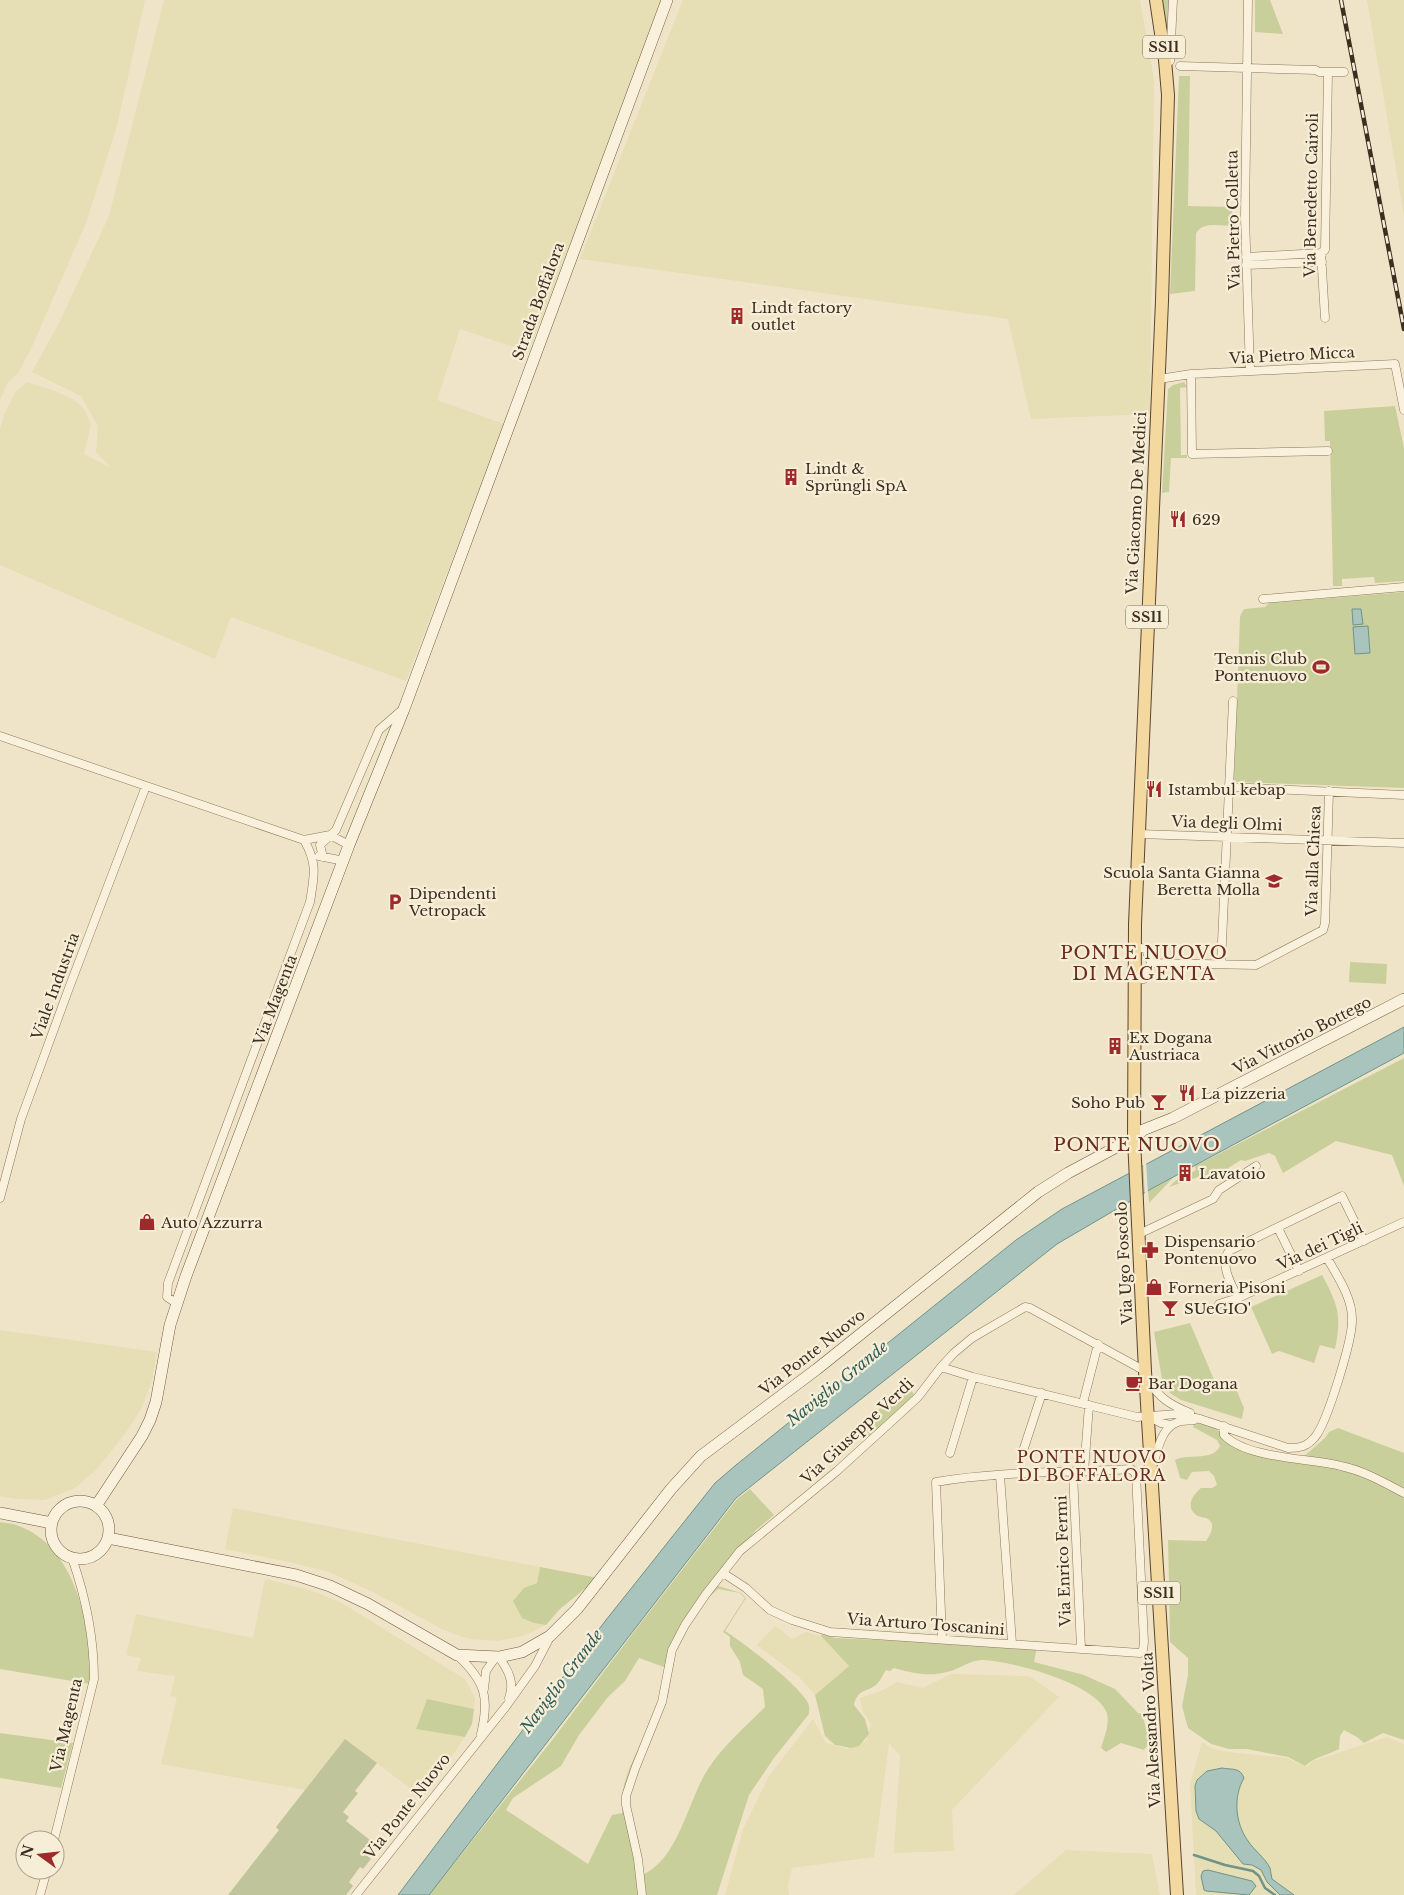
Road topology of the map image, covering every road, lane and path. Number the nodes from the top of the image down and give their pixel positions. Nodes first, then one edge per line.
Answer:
1 (667, 0) edge
2 (1156, 0) edge
3 (1173, 0) edge
4 (1248, 0) edge
5 (1180, 66) dead end
6 (1247, 69) junction
7 (1328, 72) junction
8 (1344, 72) dead end
9 (1168, 95) junction
10 (1321, 253) junction
11 (1246, 256) junction
12 (1322, 262) junction
13 (1246, 265) junction
14 (1325, 318) dead end
15 (1250, 371) junction
16 (1191, 374) junction
17 (1158, 378) junction
18 (1404, 410) edge
19 (1328, 451) dead end
20 (1404, 587) edge
21 (1264, 599) dead end
22 (439, 612) joint
23 (1233, 701) dead end
24 (404, 708) junction
25 (0, 736) edge
26 (146, 786) junction
27 (1228, 787) junction
28 (1329, 791) junction
29 (1404, 795) edge
30 (1139, 834) junction
31 (330, 835) junction
32 (1226, 836) junction
33 (304, 840) junction
34 (1328, 841) junction
35 (1404, 843) edge
36 (349, 845) junction
37 (312, 855) junction
38 (323, 857) junction
39 (344, 861) junction
40 (1135, 947) junction
41 (1151, 963) junction
42 (1221, 964) junction
43 (1134, 980) junction
44 (1404, 999) edge
45 (1134, 1145) junction
46 (1256, 1166) dead end
47 (0, 1198) edge
48 (1404, 1222) edge
49 (1278, 1228) junction
50 (1139, 1234) junction
51 (1364, 1241) junction
52 (1327, 1258) junction
53 (1299, 1270) junction
54 (1238, 1298) junction
55 (176, 1303) junction
56 (1219, 1304) dead end
57 (1098, 1344) junction
58 (941, 1367) junction
59 (1145, 1372) junction
60 (973, 1377) junction
61 (1042, 1393) junction
62 (1086, 1404) junction
63 (1148, 1416) junction
64 (1200, 1418) junction
65 (1170, 1425) junction
66 (1224, 1426) junction
67 (1024, 1448) dead end
68 (950, 1453) dead end
69 (1084, 1472) junction
70 (1073, 1473) junction
71 (1000, 1475) junction
72 (1152, 1482) junction
73 (1404, 1493) edge
74 (96, 1506) junction
75 (0, 1513) edge
76 (52, 1523) junction
77 (108, 1538) junction
78 (72, 1558) junction
79 (1157, 1563) junction
80 (1140, 1565) junction
81 (723, 1573) junction
82 (550, 1636) junction
83 (942, 1639) junction
84 (1012, 1643) junction
85 (1080, 1648) junction
86 (1143, 1650) joint
87 (457, 1655) junction
88 (497, 1657) junction
89 (484, 1693) junction
90 (507, 1704) junction
91 (481, 1736) junction
92 (56, 1830) edge
93 (44, 1880) edge
94 (40, 1895) edge
95 (356, 1895) edge
96 (642, 1895) edge
97 (1177, 1895) edge

1 - 22 street, Strada Boffalora
2 - 9 main road, SS11
3 - 9 street
4 - 6 street, Via Pietro Colletta
5 - 6 street
6 - 7 street
6 - 11 street, Via Pietro Colletta
7 - 8 street
7 - 10 street, Via Benedetto Cairoli
9 - 17 main road, Via Giacomo De Medici / SS11
10 - 11 street
10 - 12 street, Via Benedetto Cairoli
11 - 13 street, Via Pietro Colletta
12 - 13 street
12 - 14 street, Via Benedetto Cairoli
13 - 15 street, Via Pietro Colletta
15 - 16 street, Via Pietro Micca
15 - 18 street, Via Pietro Micca
16 - 17 street, Via Pietro Micca
16 - 19 street
17 - 30 main road, Via Giacomo De Medici / SS11
20 - 21 street
22 - 24 street, Via Magenta
23 - 27 street
24 - 31 street, Via Magenta
24 - 36 street, Via Magenta
25 - 26 street
26 - 33 street
26 - 47 street, Viale Industria
27 - 28 street
27 - 32 street
28 - 29 street
28 - 34 street, Via alla Chiesa
30 - 32 street, Via degli Olmi
30 - 40 main road, Via Giacomo De Medici / SS11
31 - 33 street
31 - 36 street
31 - 38 street, Via Magenta
32 - 34 street, Via degli Olmi
32 - 42 street
33 - 37 street
34 - 35 street, Via degli Olmi
34 - 42 street, Via alla Chiesa
36 - 39 street, Via Magenta
37 - 38 street
37 - 55 street, Via Magenta
38 - 39 street
39 - 55 street, Via Magenta
40 - 41 street
40 - 43 main road, Via Giacomo De Medici / SS11
41 - 42 street, Via alla Chiesa
41 - 43 street
43 - 45 main road, Via Giacomo De Medici / SS11
44 - 45 street, Via Vittorio Bottego
45 - 50 main road, Via Ugo Foscolo / SS11
45 - 82 street, Via Ponte Nuovo
46 - 50 street
48 - 51 street, Via dei Tigli
49 - 51 street
49 - 53 street
49 - 54 street
50 - 59 main road, Via Ugo Foscolo / SS11
51 - 52 street, Via dei Tigli
52 - 53 street, Via dei Tigli
52 - 66 street
53 - 54 street, Via dei Tigli
54 - 56 street, Via dei Tigli
55 - 74 street, Via Magenta
57 - 58 street, Via Giuseppe Verdi
57 - 59 street, Via Giuseppe Verdi
57 - 62 street
58 - 60 street
58 - 81 street, Via Giuseppe Verdi
59 - 63 main road, Via Alessandro Volta / SS11
59 - 64 street
60 - 61 street
60 - 68 street
61 - 62 street
61 - 67 street
62 - 63 street
62 - 69 street
63 - 64 street
63 - 65 street
63 - 72 main road, Via Alessandro Volta / SS11
64 - 65 street
64 - 66 street
65 - 72 street
66 - 73 street
69 - 70 street
69 - 80 street, Via Alessandro Volta
70 - 71 street
70 - 85 street, Via Enrico Fermi
71 - 83 street
71 - 84 street
72 - 79 main road, Via Alessandro Volta / SS11
74 - 76 street
74 - 77 street
75 - 76 street
76 - 78 street
77 - 78 street
77 - 87 street
78 - 92 street, Via Magenta
79 - 80 street
79 - 97 main road, Via Alessandro Volta / SS11
80 - 86 street, Via Alessandro Volta
81 - 83 street, Via Arturo Toscanini
81 - 96 street, Via Giuseppe Verdi
82 - 88 street, Via Ponte Nuovo
82 - 90 street, Via Ponte Nuovo
83 - 84 street, Via Arturo Toscanini
84 - 85 street, Via Arturo Toscanini
85 - 86 street, Via Arturo Toscanini
87 - 88 street, Via Ponte Nuovo
87 - 89 street, Via Ponte Nuovo
88 - 89 street, Via Ponte Nuovo
88 - 90 street, Via Ponte Nuovo
89 - 91 street, Via Ponte Nuovo
90 - 91 street, Via Ponte Nuovo
91 - 95 street, Via Ponte Nuovo
93 - 94 street

